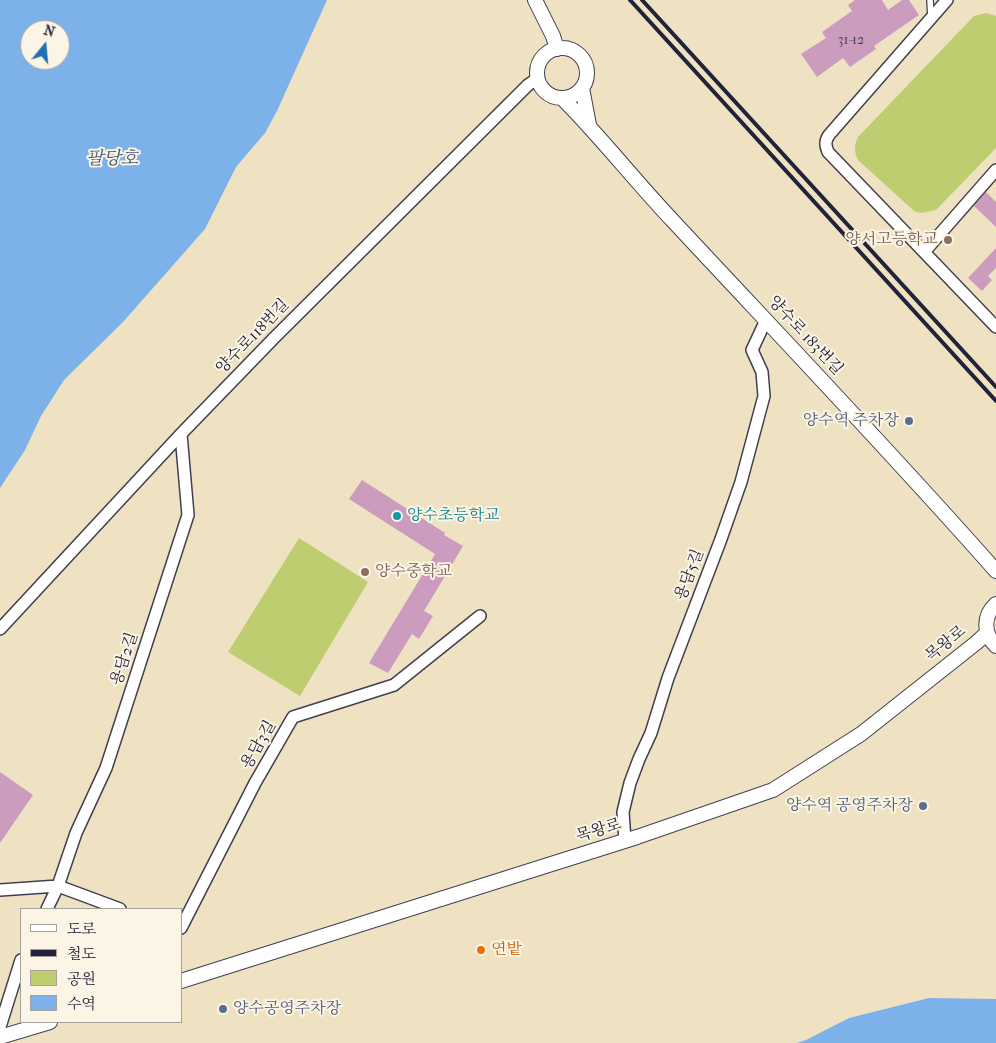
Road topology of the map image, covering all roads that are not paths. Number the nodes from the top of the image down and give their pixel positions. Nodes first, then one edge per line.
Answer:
1 (535, 0) edge
2 (930, 0) edge
3 (947, 0) edge
4 (931, 18) junction
5 (557, 49) junction
6 (538, 78) junction
7 (582, 88) junction
8 (562, 98) junction
9 (589, 125) junction
10 (994, 178) edge
11 (924, 252) junction
12 (766, 320) junction
13 (996, 327) edge
14 (182, 434) junction
15 (996, 571) edge
16 (996, 604) edge
17 (480, 616) dead end
18 (0, 630) edge
19 (987, 633) junction
20 (996, 646) edge
21 (625, 841) junction
22 (58, 886) junction
23 (0, 890) edge
24 (47, 908) edge
25 (117, 908) edge
26 (182, 926) edge
27 (20, 963) edge
28 (182, 981) edge
29 (47, 1023) edge
30 (0, 1027) edge
31 (0, 1038) edge

1 - 5 street
2 - 4 lane
3 - 4 street
4 - 11 street
5 - 6 street
5 - 7 street
6 - 8 street, 양수로 183번길
6 - 14 street, 양수로118번길
7 - 8 street
7 - 9 street
8 - 9 street, 양수로 183번길
9 - 12 street, 양수로 183번길
10 - 11 street
11 - 13 street
12 - 15 street, 양수로 183번길
12 - 21 street, 용담5길
14 - 18 street, 양수로118번길
14 - 22 street, 용담2길
16 - 19 street, 목왕로
17 - 26 street, 용담3길
19 - 20 street, 목왕로
19 - 21 street, 목왕로
21 - 28 street, 목왕로
22 - 23 street
22 - 24 street, 용담2길
22 - 25 street
27 - 30 street
29 - 31 street

